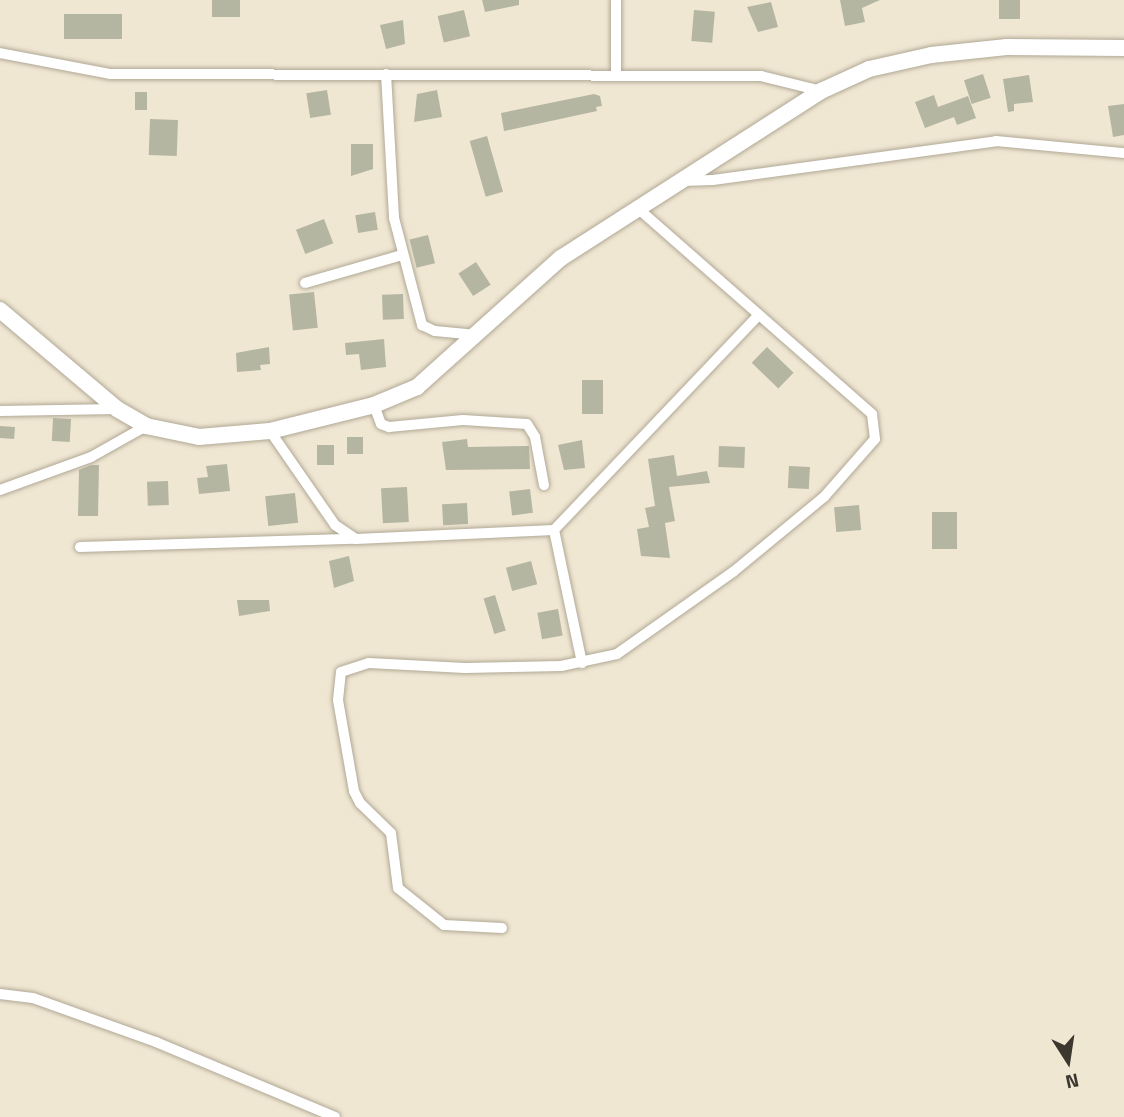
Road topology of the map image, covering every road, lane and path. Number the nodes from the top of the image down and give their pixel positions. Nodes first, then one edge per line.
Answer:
1 (616, 0) edge
2 (1124, 48) edge
3 (0, 53) edge
4 (386, 74) junction
5 (616, 75) junction
6 (821, 91) junction
7 (1124, 153) edge
8 (678, 181) junction
9 (636, 207) junction
10 (402, 255) junction
11 (306, 283) dead end
12 (0, 310) edge
13 (759, 315) junction
14 (477, 335) junction
15 (374, 405) junction
16 (117, 409) junction
17 (0, 411) edge
18 (146, 426) junction
19 (270, 431) junction
20 (544, 485) dead end
21 (0, 490) edge
22 (554, 530) junction
23 (356, 539) junction
24 (80, 547) dead end
25 (582, 663) junction
26 (502, 928) dead end
27 (0, 994) edge
28 (335, 1117) edge

1 - 5 street
2 - 6 street
3 - 4 street
4 - 5 street
4 - 10 street
5 - 6 street
6 - 8 street
7 - 8 street
8 - 9 street
9 - 13 street
9 - 14 street
10 - 11 street
10 - 14 street
12 - 16 street
13 - 22 street
13 - 25 street
14 - 15 street
15 - 19 street
15 - 20 street
16 - 17 street
16 - 18 street
18 - 19 street
18 - 21 street
19 - 23 street
22 - 23 street
22 - 25 street
23 - 24 street
25 - 26 street
27 - 28 street

